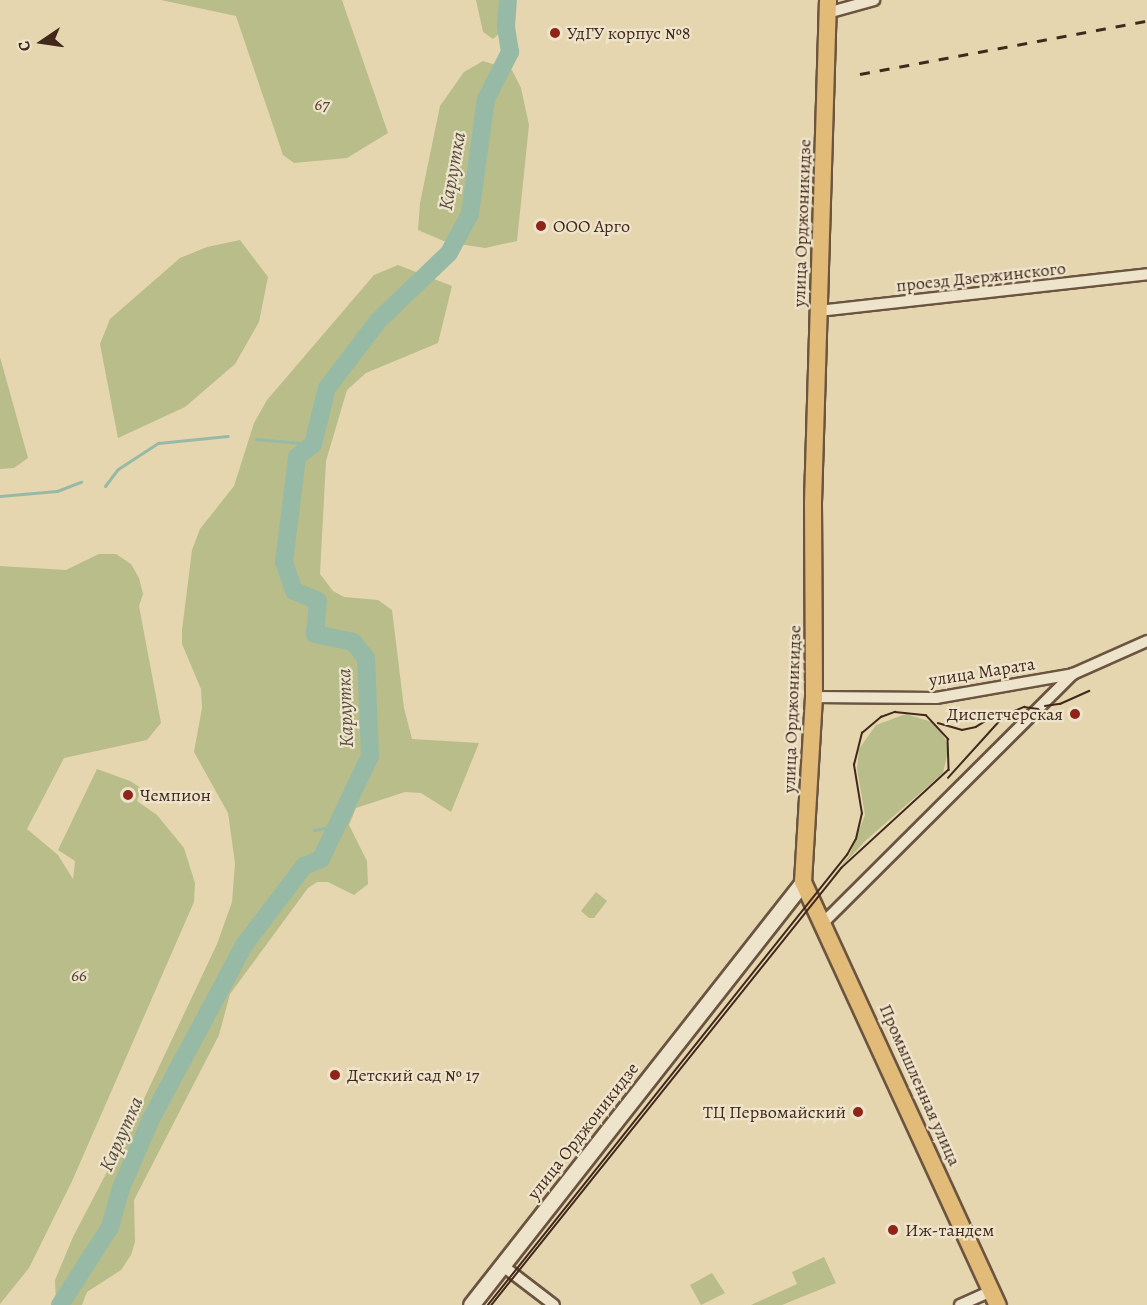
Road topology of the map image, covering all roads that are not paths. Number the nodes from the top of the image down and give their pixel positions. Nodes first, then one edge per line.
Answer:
1 (874, 0) edge
2 (827, 7) edge
3 (1147, 274) edge
4 (819, 311) junction
5 (1147, 641) edge
6 (1073, 674) junction
7 (814, 697) junction
8 (803, 882) junction
9 (823, 923) junction
10 (503, 1266) junction
11 (995, 1298) edge
12 (471, 1305) edge
13 (554, 1305) edge
14 (960, 1305) edge

1 - 2 street
2 - 4 main road, улица Орджоникидзе
3 - 4 street, проезд Дзержинского
4 - 7 main road, улица Орджоникидзе
5 - 6 street, улица Марата
6 - 7 street, улица Марата
6 - 9 street
7 - 8 main road, улица Орджоникидзе
8 - 9 main road, Промышленная улица
8 - 10 main road, улица Орджоникидзе
9 - 11 main road, Промышленная улица
10 - 12 main road, улица Орджоникидзе
10 - 13 street
11 - 14 street

